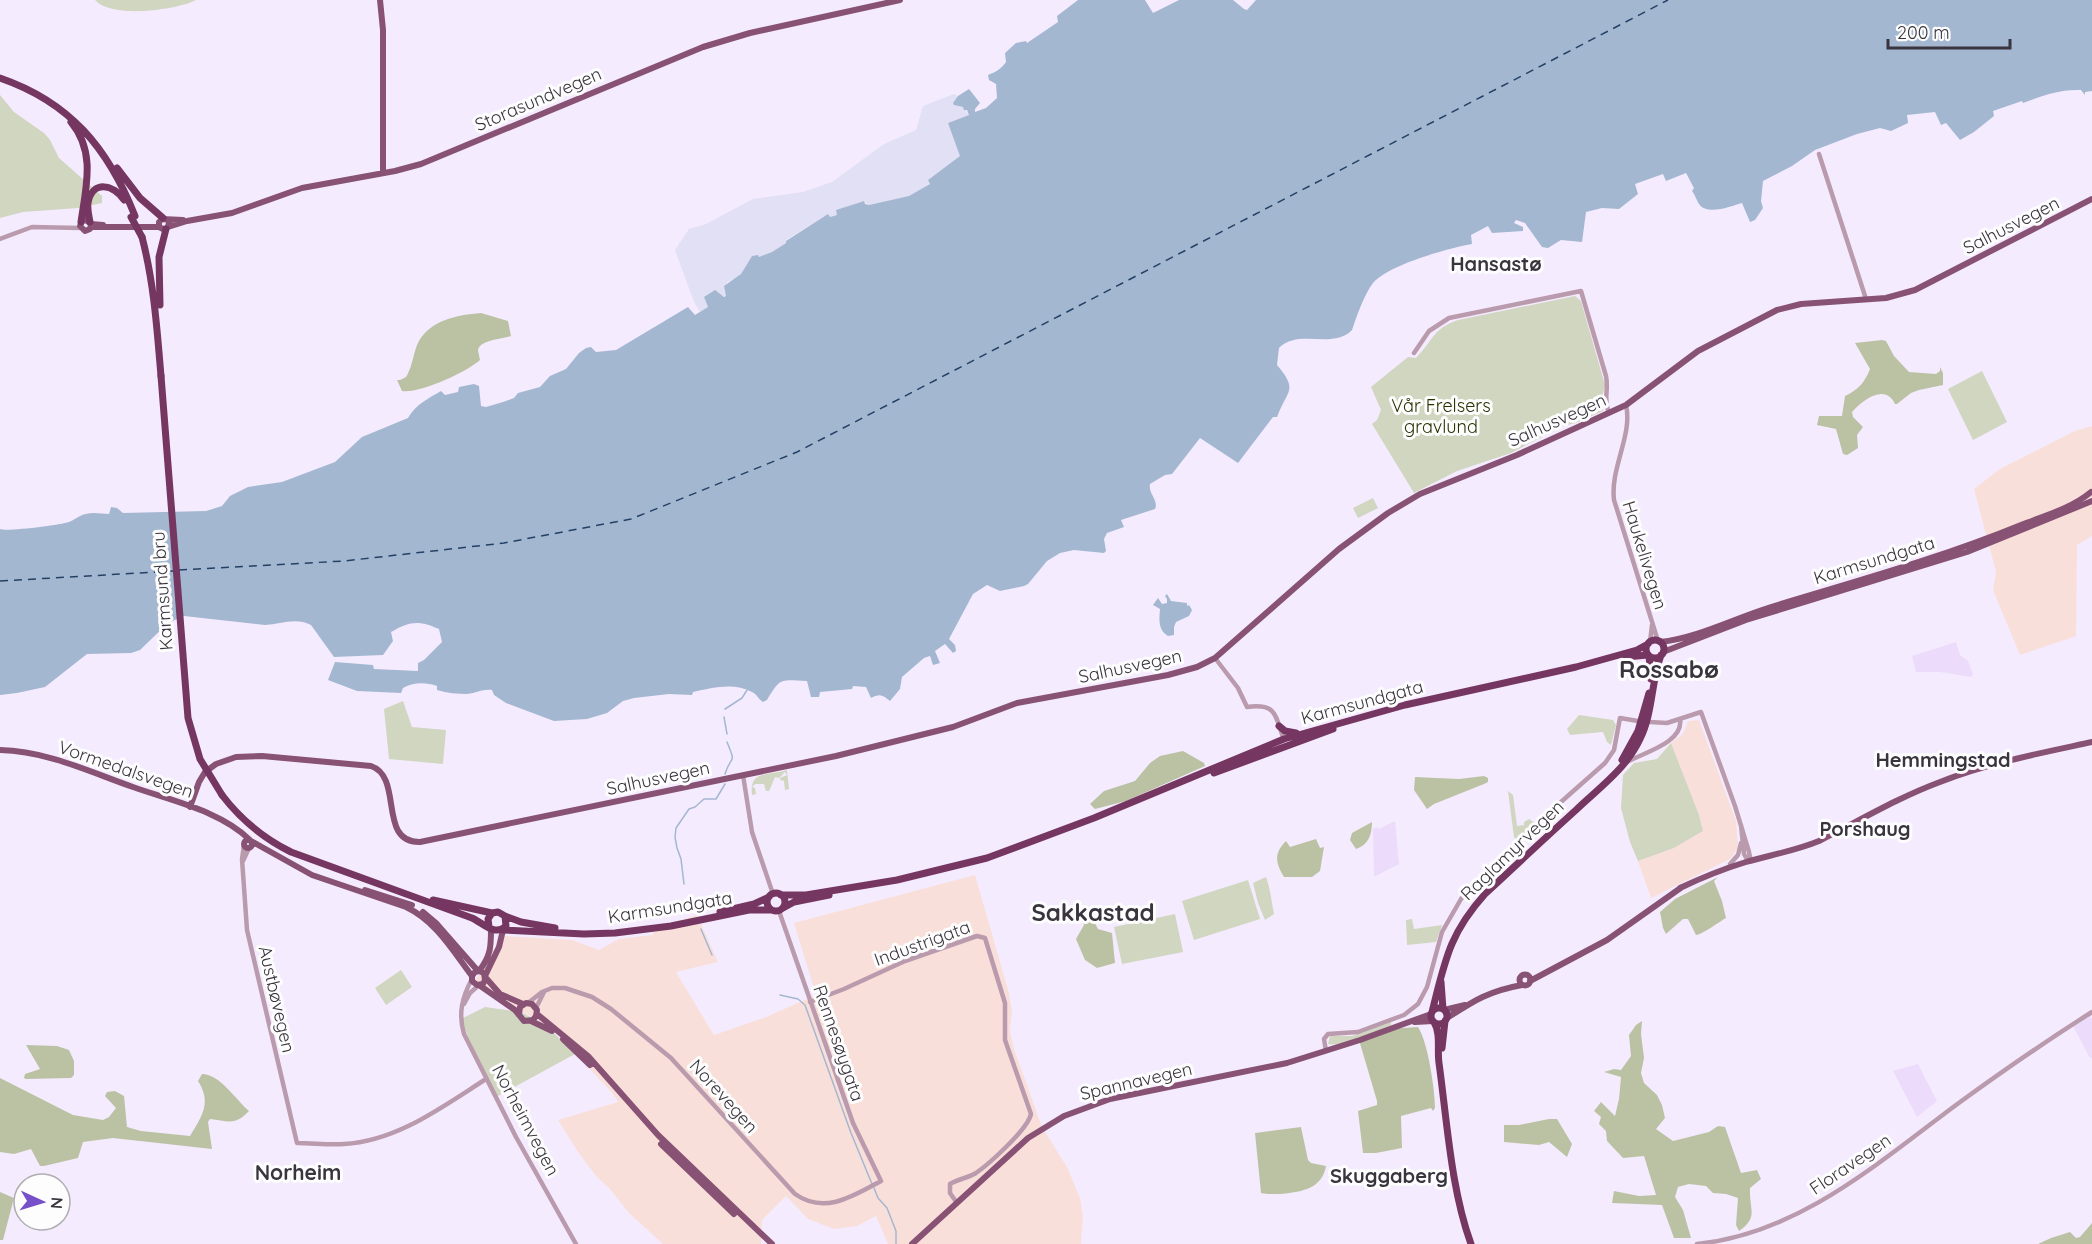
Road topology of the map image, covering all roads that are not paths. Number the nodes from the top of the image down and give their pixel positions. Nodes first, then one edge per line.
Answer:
1 (380, 0) edge
2 (900, 0) edge
3 (0, 78) edge
4 (55, 105) junction
5 (88, 134) junction
6 (1819, 154) dead end
7 (105, 156) junction
8 (383, 173) junction
9 (123, 198) junction
10 (2092, 200) edge
11 (133, 216) junction
12 (90, 224) junction
13 (164, 224) junction
14 (80, 225) junction
15 (0, 238) edge
16 (1866, 299) junction
17 (157, 331) junction
18 (1414, 353) dead end
19 (1626, 405) junction
20 (1609, 413) junction
21 (2092, 495) edge
22 (1654, 642) junction
23 (1662, 654) junction
24 (1649, 656) junction
25 (1215, 658) junction
26 (1680, 719) junction
27 (1638, 721) dead end
28 (1650, 723) dead end
29 (1279, 726) junction
30 (1307, 732) junction
31 (1285, 742) junction
32 (2092, 742) edge
33 (1635, 746) junction
34 (0, 750) edge
35 (1651, 751) junction
36 (1645, 755) junction
37 (1625, 763) junction
38 (743, 775) junction
39 (1596, 792) junction
40 (190, 807) junction
41 (1741, 825) junction
42 (1742, 838) junction
43 (248, 844) junction
44 (1748, 859) junction
45 (1730, 864) junction
46 (897, 880) junction
47 (344, 886) junction
48 (386, 887) junction
49 (1680, 888) junction
50 (771, 895) junction
51 (781, 895) junction
52 (777, 910) junction
53 (492, 913) junction
54 (505, 916) junction
55 (490, 928) junction
56 (503, 930) junction
57 (1442, 968) junction
58 (479, 971) junction
59 (485, 977) junction
60 (472, 978) junction
61 (1519, 978) junction
62 (1529, 978) junction
63 (479, 985) junction
64 (1522, 985) junction
65 (1500, 989) junction
66 (544, 992) junction
67 (810, 1002) junction
68 (526, 1004) junction
69 (1466, 1005) junction
70 (462, 1006) junction
71 (1444, 1009) junction
72 (536, 1011) junction
73 (2092, 1012) edge
74 (519, 1015) junction
75 (1433, 1017) junction
76 (1446, 1020) junction
77 (531, 1021) junction
78 (1326, 1051) junction
79 (1441, 1074) junction
80 (486, 1079) junction
81 (881, 1181) joint
82 (957, 1203) junction
83 (918, 1238) junction
84 (576, 1244) edge
85 (767, 1244) edge
86 (772, 1244) edge
87 (912, 1244) edge
88 (924, 1244) edge
89 (1471, 1244) edge
90 (1697, 1244) edge

1 - 8 main road
2 - 8 main road, Storasundvegen
3 - 4 highway
4 - 5 highway
4 - 14 highway
5 - 7 highway
5 - 13 highway
6 - 16 street
7 - 9 highway
7 - 11 highway
8 - 13 main road, Storasundvegen
9 - 11 highway
9 - 12 highway
10 - 16 main road, Salhusvegen
11 - 17 highway, bridge
12 - 13 main road, Storasundvegen
12 - 14 main road, Storasundvegen
13 - 17 highway
14 - 15 street
16 - 19 main road, Salhusvegen
17 - 48 highway, Karmsund bru, bridge
18 - 20 street
19 - 20 main road, Salhusvegen
19 - 22 street, Haukelivegen
20 - 25 main road, Salhusvegen
21 - 22 main road, Karmsundgata
21 - 23 main road, Karmsundgata
22 - 23 highway
22 - 24 highway
22 - 30 highway, Karmsundgata
23 - 24 highway
23 - 33 highway, Raglamyrvegen
24 - 31 highway, Karmsundgata
24 - 33 highway, Raglamyrvegen
25 - 29 street
25 - 38 main road, Salhusvegen
26 - 28 street
26 - 35 street
26 - 41 street
27 - 78 street
29 - 30 highway
29 - 31 street
30 - 31 highway, Karmsundgata
31 - 46 highway, Karmsundgata
32 - 44 main road
33 - 35 street
33 - 36 street
33 - 37 highway, Raglamyrvegen
33 - 39 highway, Raglamyrvegen
34 - 40 main road, Vormedalsvegen
35 - 36 street
36 - 37 street
37 - 39 highway, Raglamyrvegen
38 - 40 main road, Salhusvegen
38 - 50 street
39 - 57 highway, Raglamyrvegen
40 - 43 main road, Vormedalsvegen
41 - 42 street
41 - 44 street
42 - 44 street
42 - 45 street
43 - 47 main road
43 - 80 street, Austbøvegen
44 - 45 main road
44 - 49 main road
45 - 49 main road
46 - 51 highway, Karmsundgata
46 - 52 highway, Karmsundgata
47 - 58 main road
47 - 60 main road
48 - 53 highway
48 - 55 highway
49 - 62 main road
50 - 51 highway, Karmsundgata
50 - 52 highway
50 - 54 highway, Karmsundgata
51 - 52 highway
52 - 56 highway, Karmsundgata
52 - 67 street, Rennesøygata
53 - 54 highway
53 - 55 highway
54 - 56 highway
55 - 56 highway
55 - 58 main road
56 - 59 main road
57 - 71 highway, Raglamyrvegen
57 - 75 highway, Raglamyrvegen
58 - 59 main road
58 - 60 main road
59 - 63 main road
59 - 68 main road
60 - 63 main road
60 - 70 street, Norheimvegen
61 - 62 main road
61 - 64 main road
61 - 65 main road
62 - 64 main road
63 - 70 street
63 - 74 main road
64 - 65 main road
65 - 69 main road
66 - 68 street
66 - 72 street
66 - 81 street, Norevegen
67 - 81 street, Rennesøygata
67 - 82 street, Industrigata
68 - 72 main road
68 - 74 main road
69 - 71 main road
69 - 76 main road
70 - 80 street, Norheimvegen
71 - 75 highway
71 - 76 highway, Raglamyrvegen
72 - 77 main road
72 - 86 main road
73 - 90 street, Floravegen
74 - 77 main road
75 - 76 highway
75 - 78 main road, Spannavegen
75 - 79 highway, Raglamyrvegen
76 - 79 highway, Raglamyrvegen
77 - 85 main road
78 - 82 main road, Spannavegen
79 - 89 highway, Raglamyrvegen
80 - 84 street, Norheimvegen
82 - 83 main road, Spannavegen
83 - 87 main road, Spannavegen
83 - 88 street

